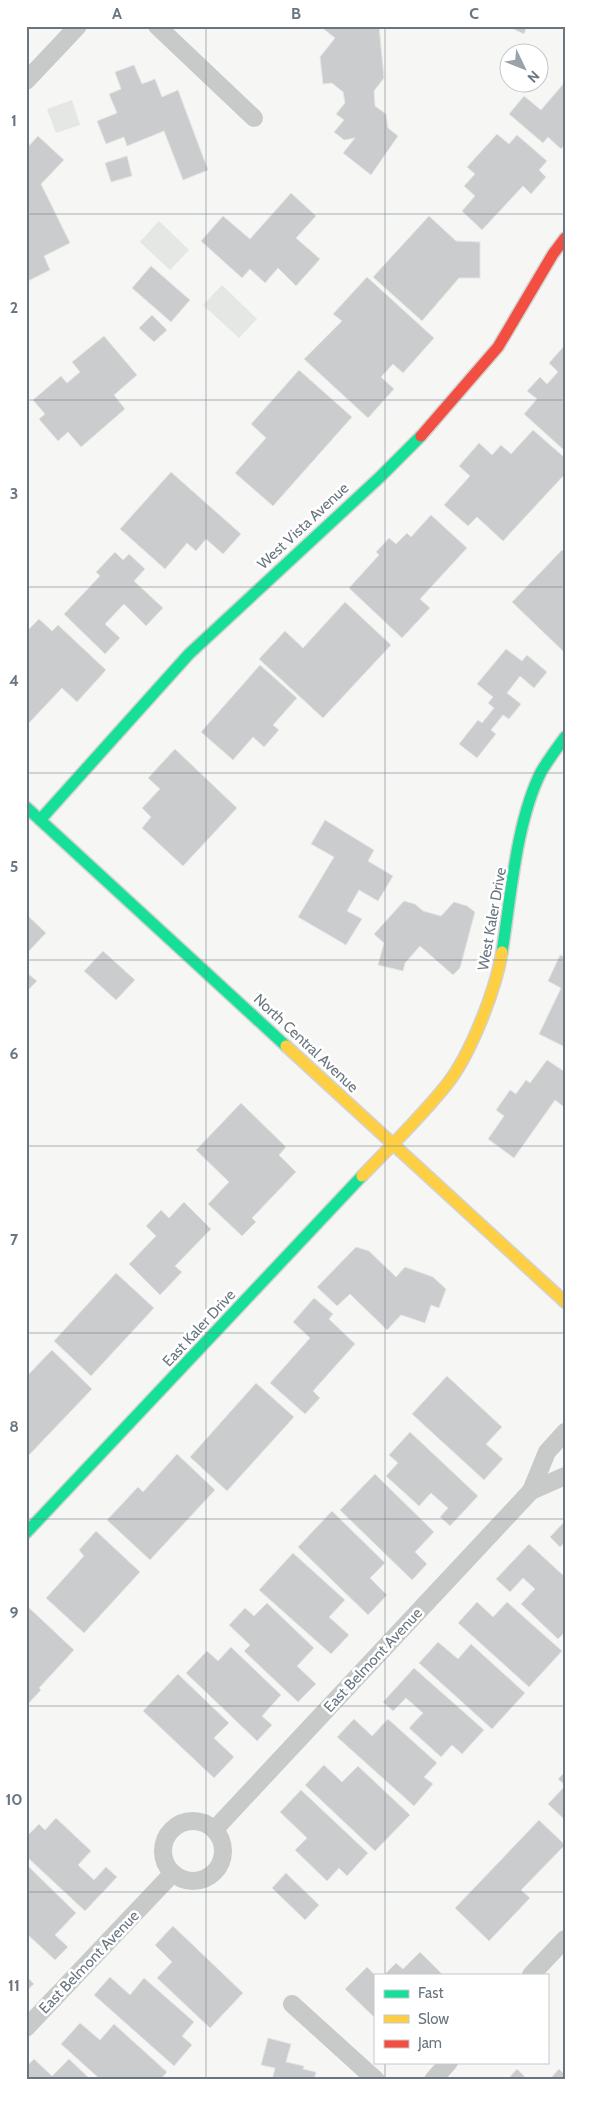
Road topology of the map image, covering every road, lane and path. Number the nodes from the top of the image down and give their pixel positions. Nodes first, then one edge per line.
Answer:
1 (78, 26) edge
2 (157, 26) edge
3 (26, 81) edge
4 (254, 118) dead end
5 (565, 238) edge
6 (565, 736) edge
7 (26, 807) edge
8 (40, 820) junction
9 (393, 1144) junction
10 (565, 1302) edge
11 (565, 1432) edge
12 (565, 1476) edge
13 (531, 1491) junction
14 (26, 1533) edge
15 (214, 1829) junction
16 (173, 1873) junction
17 (565, 1939) edge
18 (532, 1974) edge
19 (292, 2004) dead end
20 (26, 2028) edge
21 (447, 2064) edge
22 (376, 2080) edge
23 (433, 2080) edge

1 - 3 street
2 - 4 street
5 - 8 street, West Vista Avenue
6 - 9 street, West Kaler Drive
7 - 8 street, North Central Avenue
8 - 9 street, North Central Avenue
9 - 10 street, North Central Avenue
9 - 14 street, East Kaler Drive
11 - 13 street, East Belmont Avenue
12 - 13 street, East Belmont Avenue
13 - 15 street, East Belmont Avenue
15 - 16 street
15 - 16 street
16 - 20 street, East Belmont Avenue
17 - 18 street
19 - 22 street
21 - 23 street

